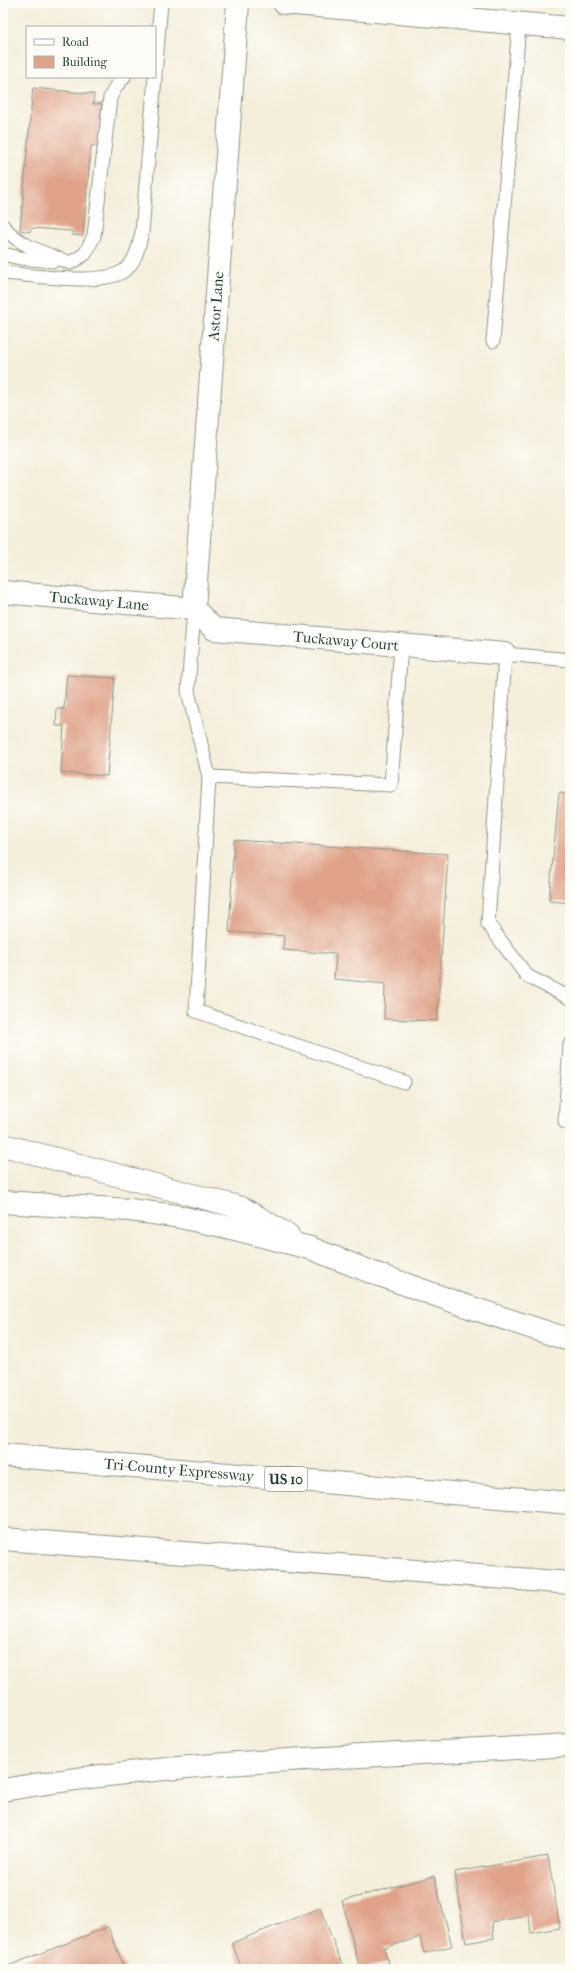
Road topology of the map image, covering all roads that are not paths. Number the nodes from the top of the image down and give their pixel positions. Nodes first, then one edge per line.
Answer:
1 (161, 3) edge
2 (238, 3) edge
3 (284, 3) edge
4 (353, 6) edge
5 (518, 24) junction
6 (570, 28) edge
7 (156, 44) edge
8 (123, 78) edge
9 (155, 78) edge
10 (3, 226) edge
11 (3, 254) edge
12 (70, 263) junction
13 (3, 273) edge
14 (493, 341) dead end
15 (3, 592) edge
16 (194, 610) junction
17 (400, 646) junction
18 (505, 654) junction
19 (570, 660) edge
20 (209, 777) junction
21 (570, 998) edge
22 (570, 1045) edge
23 (404, 1082) dead end
24 (565, 1122) dead end
25 (3, 1145) edge
26 (3, 1202) edge
27 (310, 1248) junction
28 (570, 1340) edge
29 (3, 1455) edge
30 (570, 1503) edge
31 (3, 1539) edge
32 (570, 1582) edge
33 (570, 1745) edge
34 (3, 1790) edge

1 - 7 lane
2 - 16 main road, Astor Lane
3 - 4 main road
4 - 5 main road
5 - 6 main road
5 - 14 lane
8 - 12 lane
9 - 13 lane
10 - 12 lane
11 - 12 lane
15 - 16 main road, Tuckaway Lane
16 - 17 main road, Tuckaway Court
16 - 20 lane
17 - 18 main road, Tuckaway Court
17 - 20 lane
18 - 19 lane
18 - 21 lane
20 - 23 lane
22 - 24 lane
25 - 27 main road
26 - 27 main road
27 - 28 main road
29 - 30 main road, Tri-County Expressway / US 10
31 - 32 main road
33 - 34 main road

